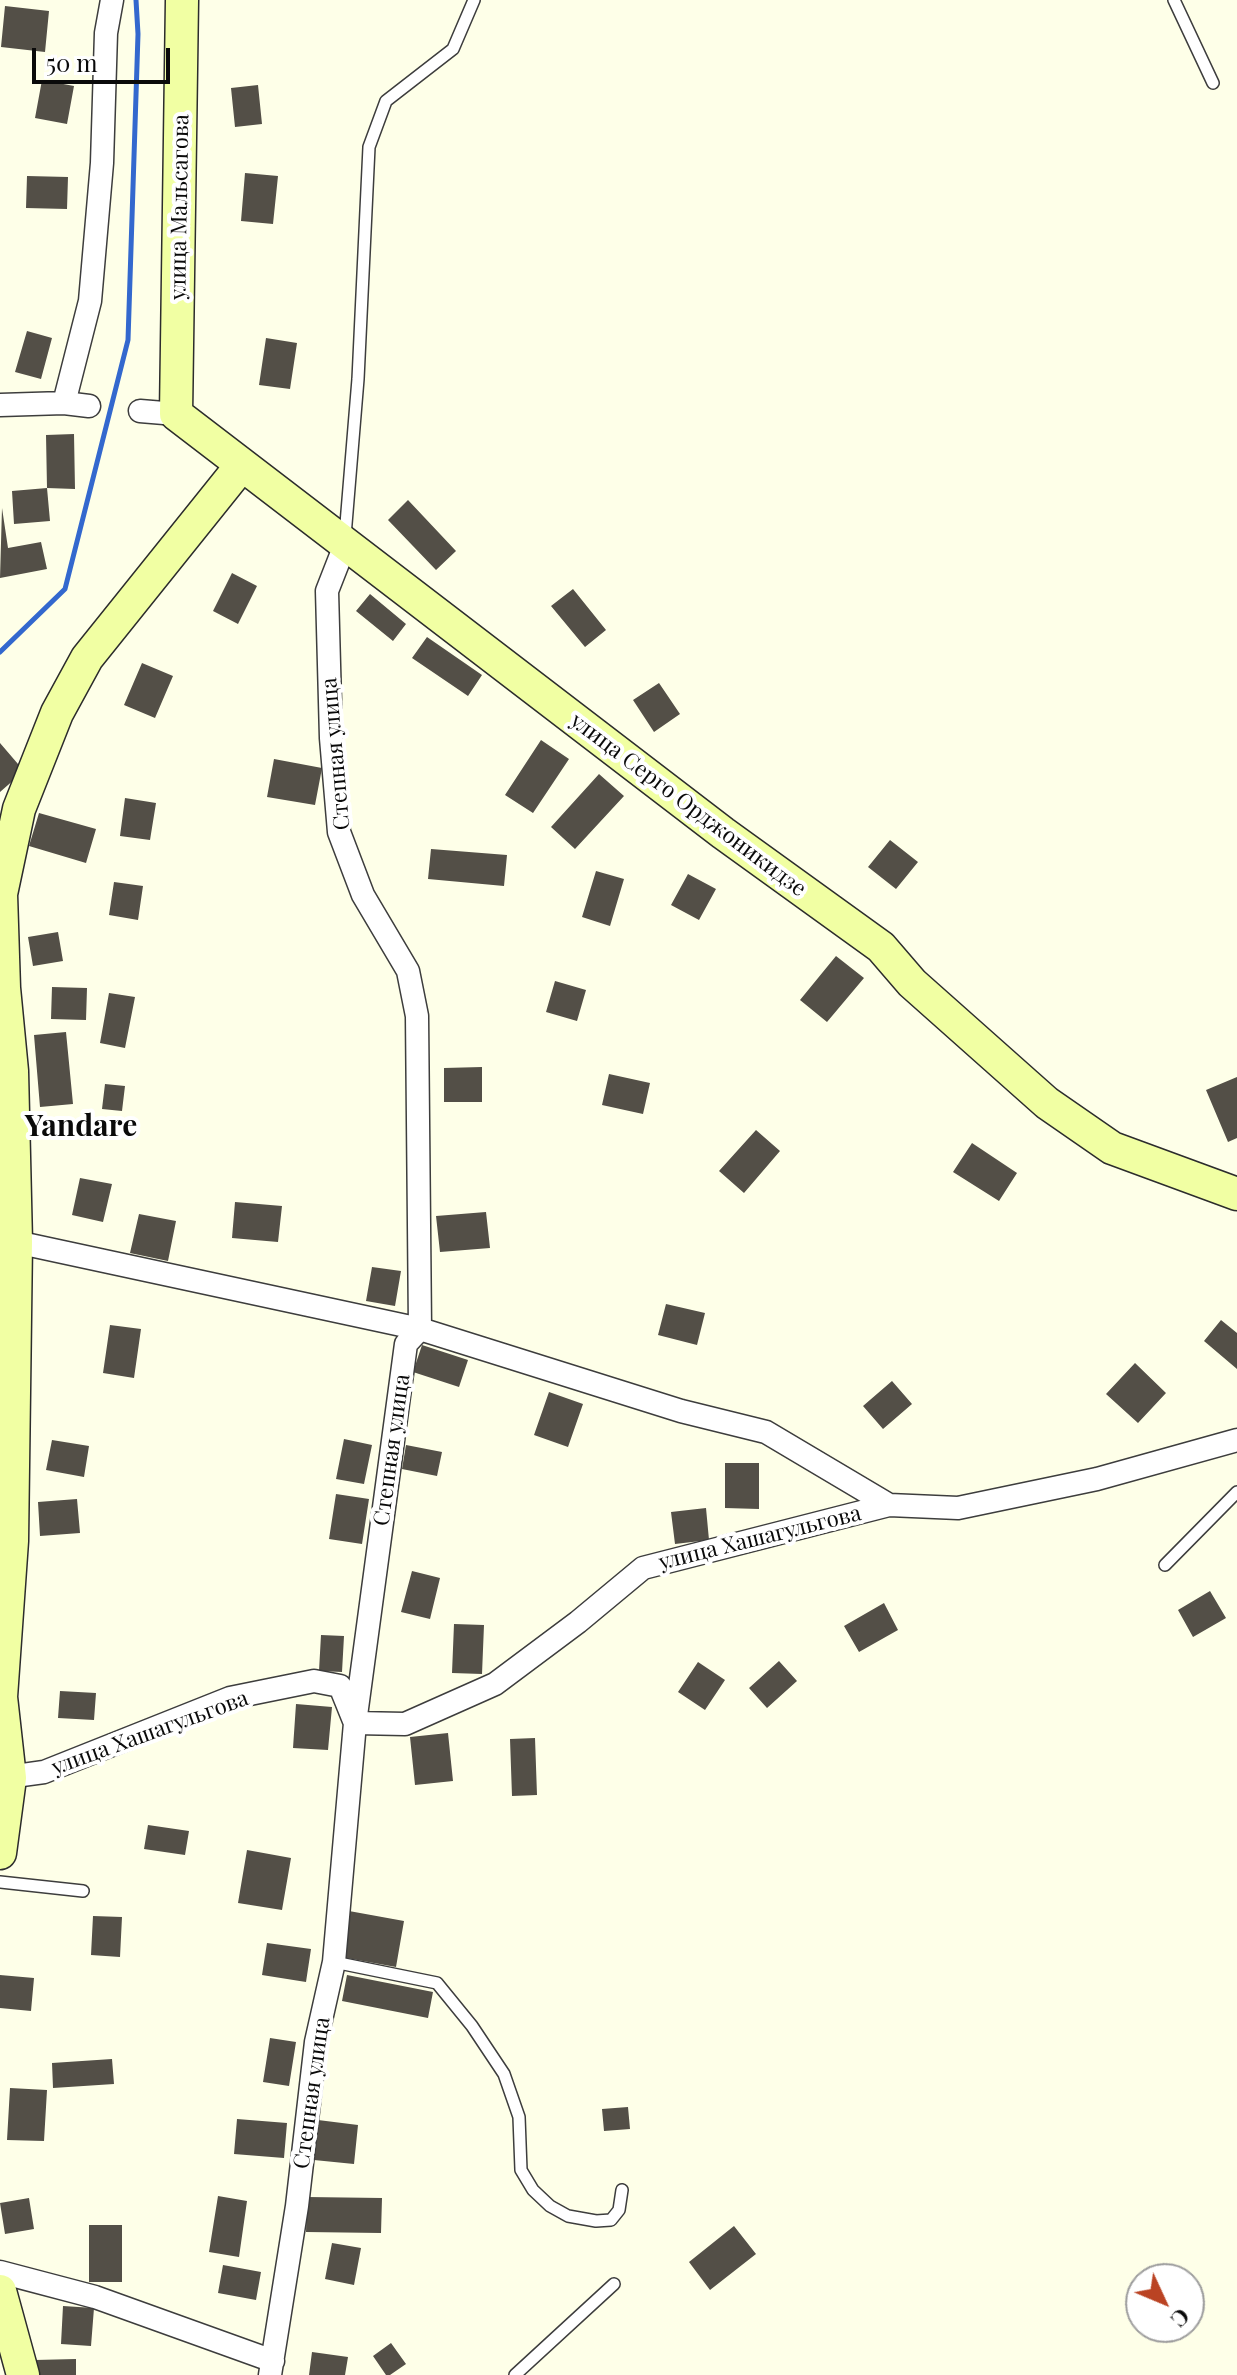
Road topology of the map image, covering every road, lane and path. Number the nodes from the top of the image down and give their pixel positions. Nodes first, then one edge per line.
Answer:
1 (112, 0) edge
2 (182, 0) edge
3 (474, 0) edge
4 (1174, 0) edge
5 (1213, 83) dead end
6 (64, 403) junction
7 (0, 405) edge
8 (89, 406) dead end
9 (140, 411) dead end
10 (176, 414) junction
11 (241, 466) junction
12 (345, 545) junction
13 (9, 818) edge
14 (6, 1072) edge
15 (1237, 1194) edge
16 (16, 1242) junction
17 (420, 1329) junction
18 (1237, 1440) edge
19 (1237, 1492) edge
20 (889, 1505) junction
21 (1165, 1565) dead end
22 (355, 1723) junction
23 (5, 1778) edge
24 (0, 1853) edge
25 (0, 1882) edge
26 (83, 1891) dead end
27 (334, 1962) junction
28 (622, 2190) dead end
29 (0, 2272) edge
30 (614, 2284) dead end
31 (0, 2291) edge
32 (275, 2370) edge
33 (23, 2375) edge
34 (515, 2375) edge

1 - 6 street
2 - 10 street, улица Мальсагова
3 - 12 lane
4 - 5 lane
6 - 7 street
6 - 8 street
9 - 10 street
10 - 11 street, улица Серго Орджоникидзе
11 - 12 street, улица Серго Орджоникидзе
11 - 13 street
12 - 15 street, улица Серго Орджоникидзе
12 - 17 street, Степная улица
13 - 14 street
14 - 16 street
16 - 17 street
16 - 23 street
17 - 20 street
17 - 22 street, Степная улица
18 - 20 street
19 - 21 lane
20 - 22 street, улица Хашагульгова
22 - 23 street, улица Хашагульгова
22 - 27 street, Степная улица
23 - 24 street
25 - 26 lane
27 - 28 lane
27 - 32 street, Степная улица
29 - 32 street
30 - 34 lane
31 - 33 street

